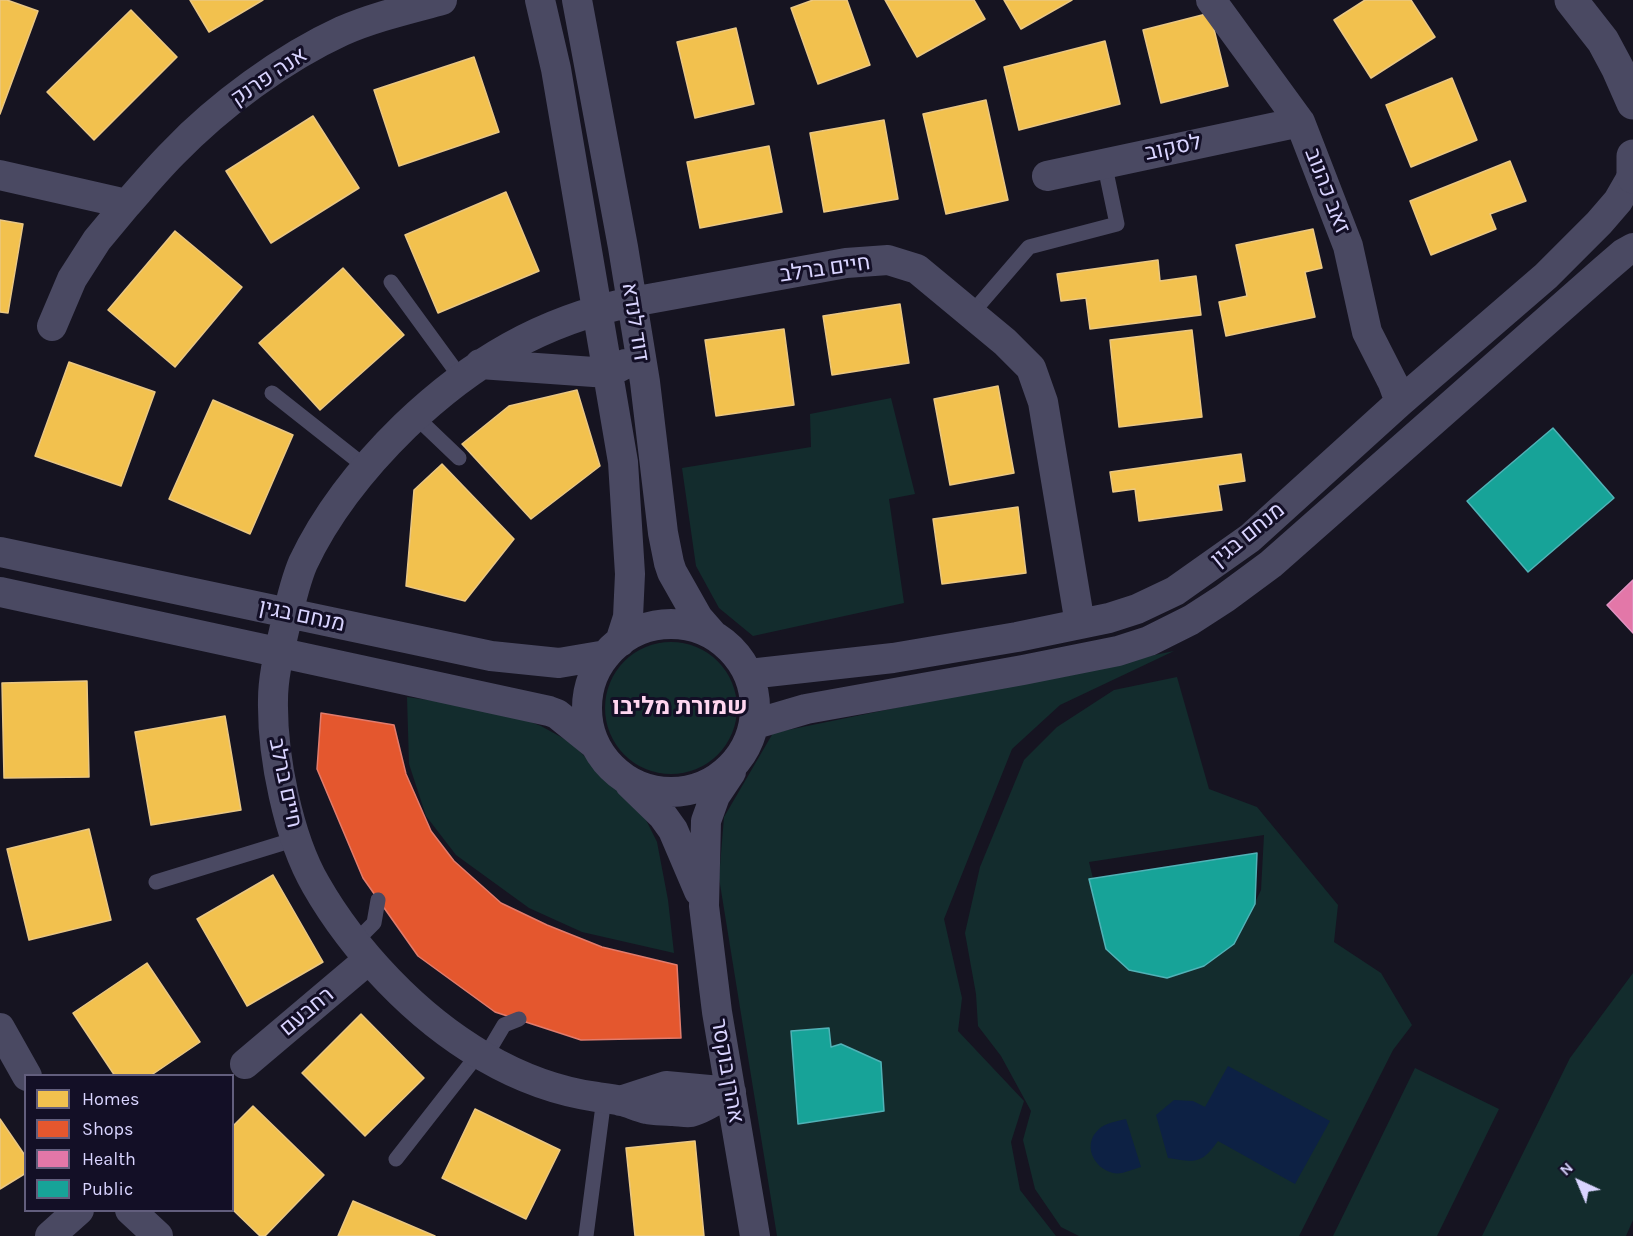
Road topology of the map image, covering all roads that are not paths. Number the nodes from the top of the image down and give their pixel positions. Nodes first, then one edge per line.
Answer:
1 (442, 0) edge
2 (540, 0) edge
3 (577, 0) edge
4 (1211, 0) edge
5 (1571, 0) edge
6 (1633, 103) edge
7 (1300, 122) junction
8 (1633, 156) edge
9 (1104, 162) junction
10 (0, 175) edge
11 (1047, 176) dead end
12 (1633, 176) edge
13 (127, 204) junction
14 (1633, 248) edge
15 (391, 282) dead end
16 (632, 302) junction
17 (598, 309) junction
18 (972, 313) junction
19 (52, 326) dead end
20 (640, 355) junction
21 (471, 371) junction
22 (608, 373) junction
23 (272, 393) dead end
24 (1400, 402) junction
25 (415, 417) junction
26 (459, 458) dead end
27 (367, 468) junction
28 (0, 552) edge
29 (0, 592) edge
30 (288, 613) junction
31 (1080, 624) junction
32 (712, 634) junction
33 (613, 648) junction
34 (279, 653) junction
35 (749, 674) junction
36 (755, 724) junction
37 (593, 743) junction
38 (744, 752) junction
39 (628, 782) junction
40 (296, 839) junction
41 (156, 882) dead end
42 (378, 900) dead end
43 (704, 906) junction
44 (362, 951) junction
45 (519, 1019) dead end
46 (0, 1028) edge
47 (482, 1055) junction
48 (245, 1064) dead end
49 (26, 1074) edge
50 (731, 1092) junction
51 (612, 1099) junction
52 (396, 1159) dead end
53 (77, 1212) edge
54 (132, 1212) edge
55 (50, 1236) edge
56 (158, 1236) edge
57 (585, 1236) edge
58 (755, 1236) edge

1 - 13 street, אנה פרנק
2 - 17 street, דוד לנדא
3 - 16 street, דוד לנדא
4 - 7 street, זאב כהנוב
5 - 6 street
7 - 9 street, לסקוב
7 - 24 street, זאב כהנוב
8 - 12 street
9 - 11 street, לסקוב
9 - 18 lane
10 - 13 street
12 - 24 street, מנחם בגין
13 - 19 street, אנה פרנק
14 - 36 street, מנחם בגין
15 - 21 lane
16 - 17 street, חיים ברלב
16 - 18 street, חיים ברלב
16 - 20 street, דוד לנדא
17 - 21 street, חיים ברלב
17 - 22 street, דוד לנדא
18 - 31 street, חיים ברלב
20 - 22 street
20 - 32 street, דוד לנדא
21 - 22 street
21 - 25 street, חיים ברלב
22 - 33 street, דוד לנדא
23 - 27 lane
24 - 31 street, מנחם בגין
25 - 26 lane
25 - 27 street, חיים ברלב
27 - 30 street, חיים ברלב
28 - 30 street, מנחם בגין
29 - 34 street, מנחם בגין
30 - 33 street, מנחם בגין
30 - 34 street, חיים ברלב
31 - 35 street, מנחם בגין
32 - 33 street
32 - 35 street
33 - 37 street
34 - 37 street, מנחם בגין
34 - 40 street, חיים ברלב
35 - 36 street
36 - 38 street
37 - 39 street
38 - 39 street
38 - 43 street, אהרן בוקסר
39 - 43 street, אהרן בוקסר
40 - 41 lane
40 - 44 street, חיים ברלב
42 - 44 lane
43 - 50 street, אהרן בוקסר
44 - 47 street, חיים ברלב
44 - 48 street, רחבעם
45 - 47 lane
46 - 49 street
47 - 51 street, חיים ברלב
47 - 52 lane
50 - 51 street, חיים ברלב
50 - 58 street, אהרן בוקסר
51 - 57 lane
53 - 55 street
54 - 56 street

